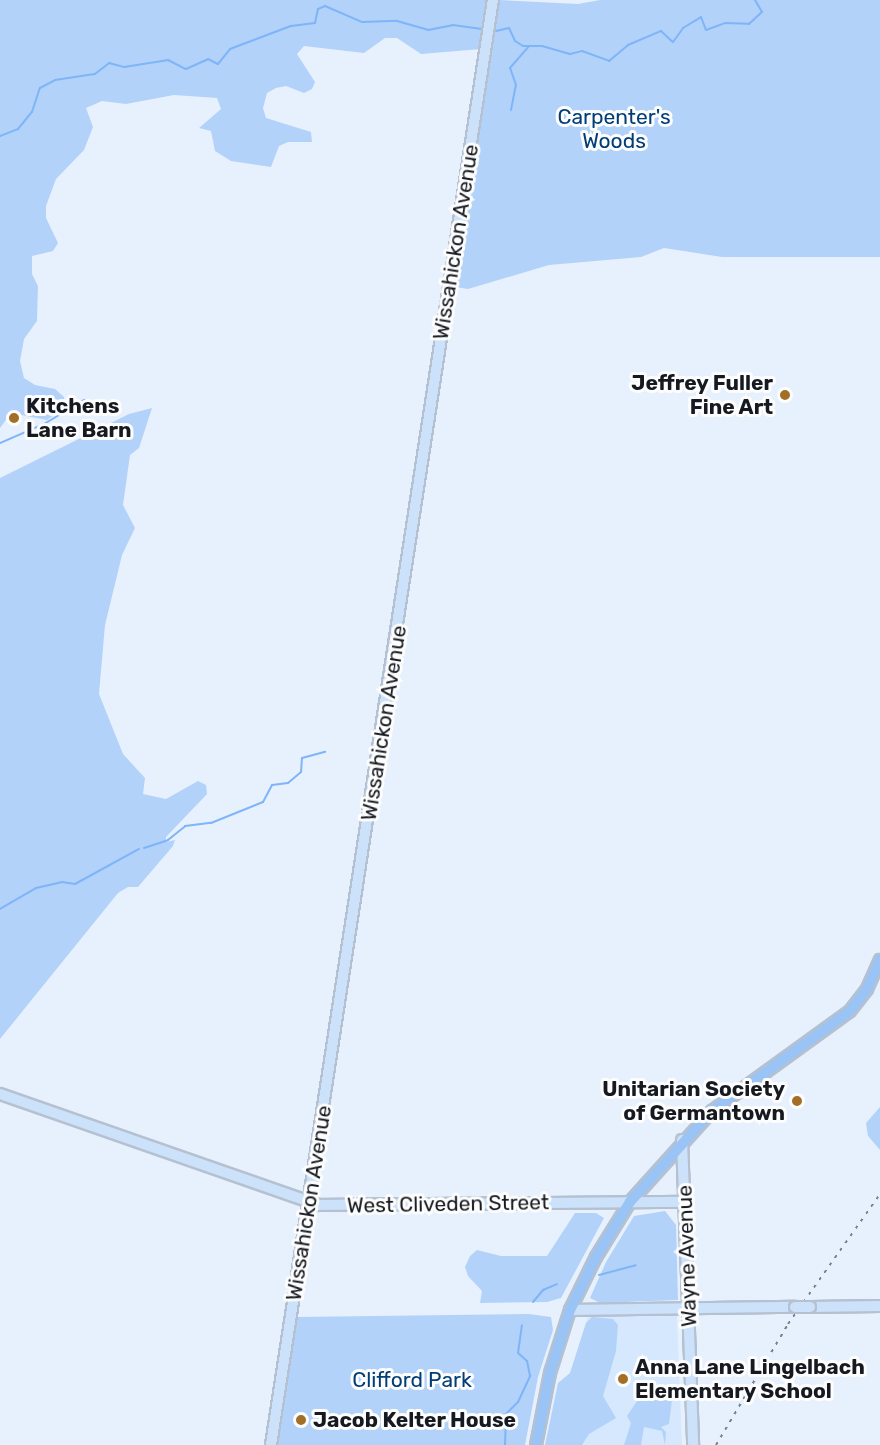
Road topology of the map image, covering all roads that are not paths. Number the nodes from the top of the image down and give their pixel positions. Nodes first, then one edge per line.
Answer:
1 (493, 0) edge
2 (880, 960) edge
3 (0, 1094) edge
4 (0, 1100) edge
5 (13, 1101) junction
6 (682, 1140) junction
7 (630, 1202) junction
8 (685, 1202) junction
9 (309, 1203) junction
10 (880, 1306) edge
11 (688, 1308) junction
12 (570, 1310) junction
13 (271, 1445) edge
14 (536, 1445) edge
15 (693, 1445) edge

1 - 9 street, Wissahickon Avenue
2 - 6 main road
3 - 5 street, West Cliveden Street
4 - 5 street, West Cliveden Street
5 - 9 street, West Cliveden Street
6 - 7 main road
6 - 8 street, Wayne Avenue
7 - 8 street, West Cliveden Street
7 - 9 street, West Cliveden Street
7 - 12 main road
8 - 11 street, Wayne Avenue
9 - 13 street, Wissahickon Avenue
10 - 11 street, bridge
11 - 12 street
11 - 15 street, Wayne Avenue
12 - 14 main road

